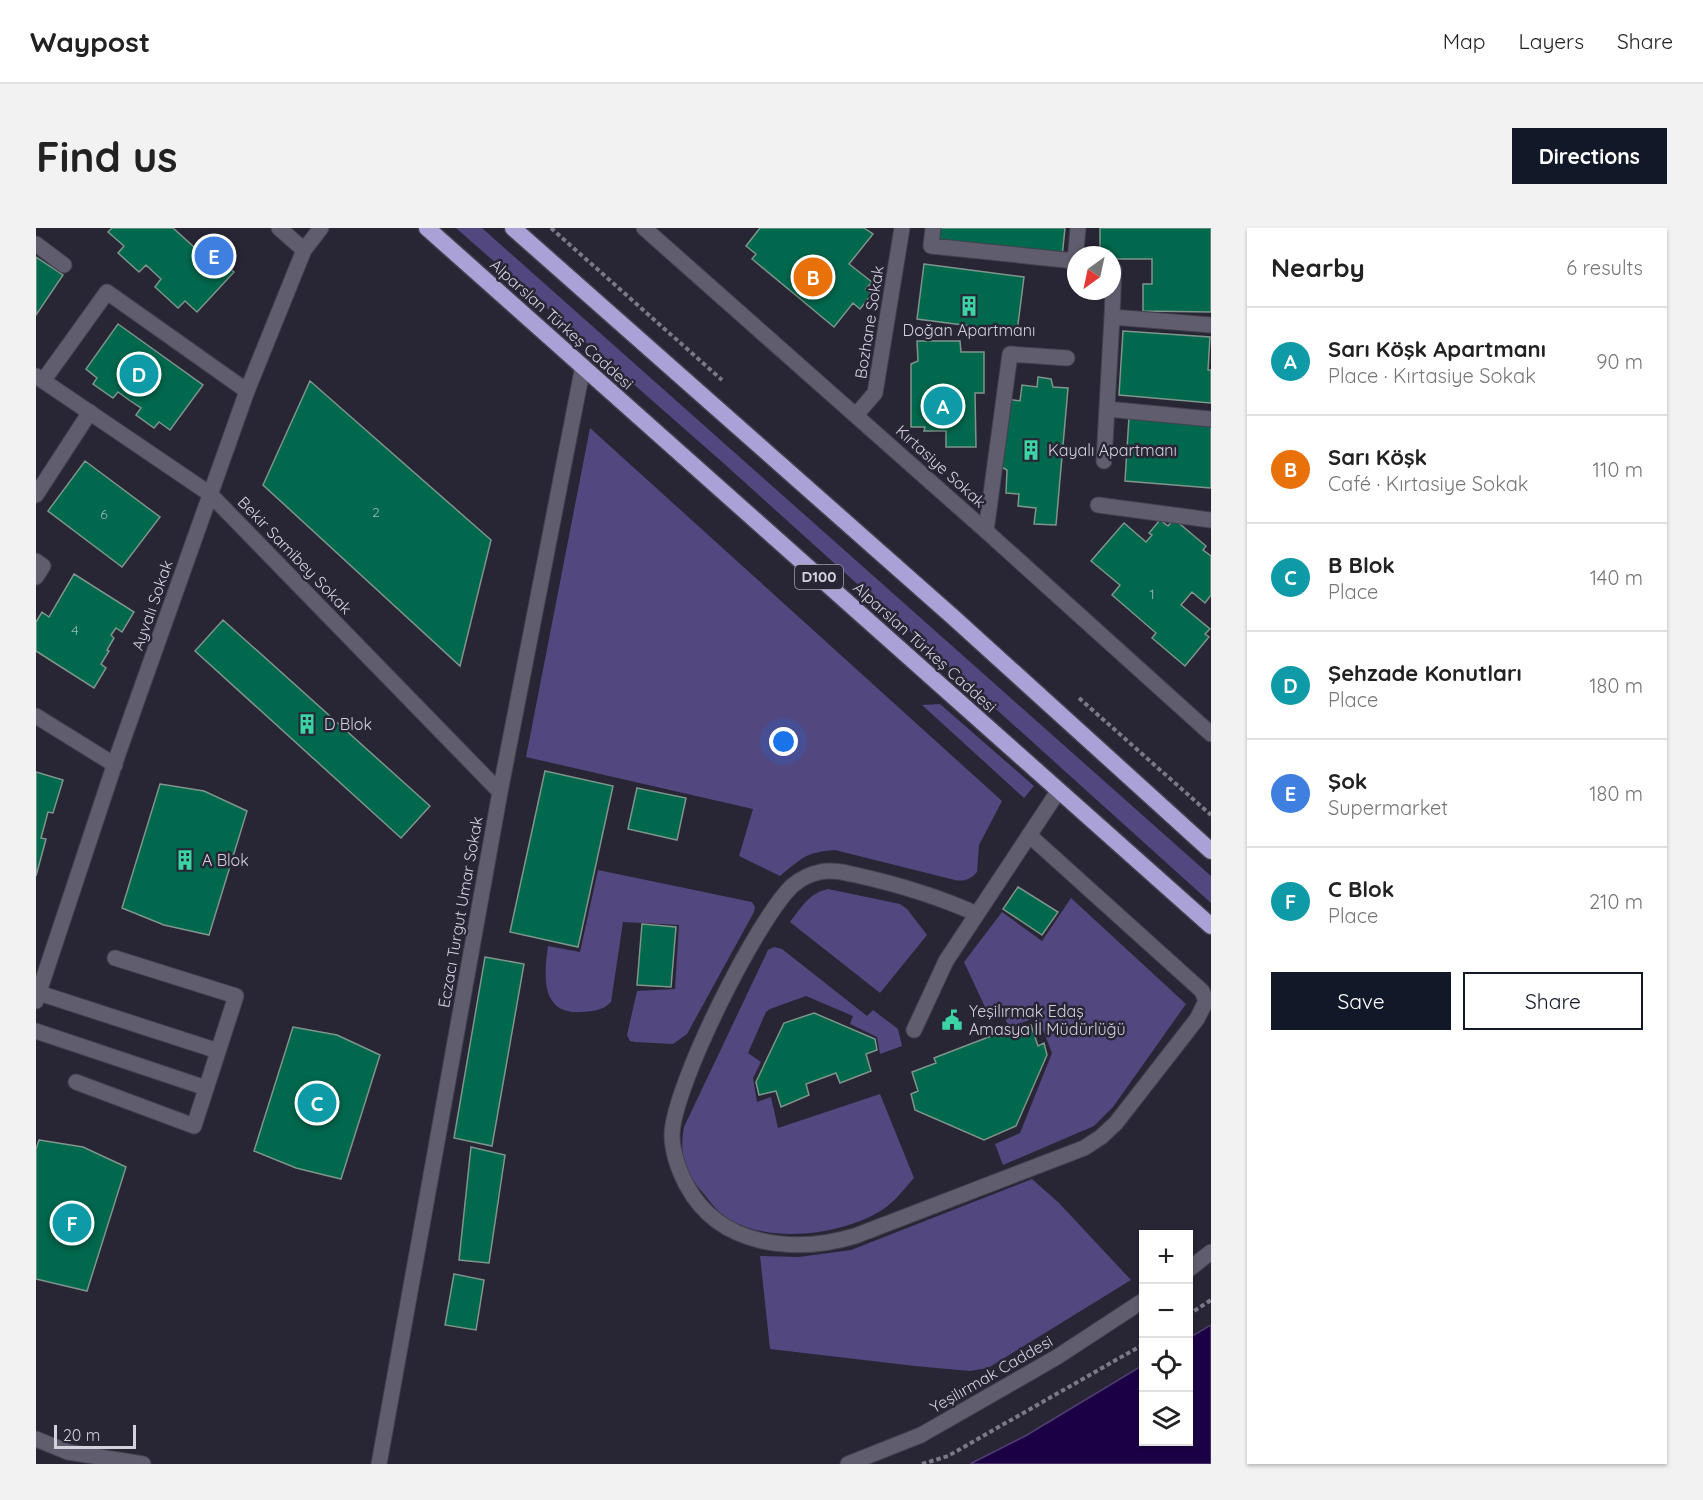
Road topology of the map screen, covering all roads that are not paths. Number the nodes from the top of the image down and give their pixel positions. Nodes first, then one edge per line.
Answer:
1 (279, 228) edge
2 (321, 228) edge
3 (427, 228) edge
4 (513, 228) edge
5 (644, 228) edge
6 (902, 228) edge
7 (933, 228) edge
8 (1078, 228) edge
9 (36, 244) edge
10 (304, 250) junction
11 (64, 265) dead end
12 (1113, 300) edge
13 (1112, 317) junction
14 (1211, 325) edge
15 (1067, 358) dead end
16 (582, 366) junction
17 (40, 378) edge
18 (247, 391) junction
19 (1107, 409) junction
20 (90, 412) junction
21 (856, 415) junction
22 (1211, 419) edge
23 (1104, 461) dead end
24 (210, 494) junction
25 (36, 495) edge
26 (1098, 505) dead end
27 (1211, 520) edge
28 (986, 531) junction
29 (36, 561) edge
30 (36, 578) edge
31 (36, 716) edge
32 (1209, 726) edge
33 (115, 765) junction
34 (1059, 790) junction
35 (500, 792) junction
36 (1029, 835) junction
37 (1211, 851) edge
38 (977, 914) junction
39 (1211, 926) edge
40 (115, 958) dead end
41 (37, 997) edge
42 (914, 1030) dead end
43 (36, 1031) edge
44 (218, 1051) junction
45 (76, 1082) dead end
46 (206, 1088) junction
47 (1211, 1252) edge
48 (1193, 1266) edge
49 (1139, 1303) edge
50 (36, 1439) edge
51 (142, 1464) edge
52 (379, 1464) edge
53 (848, 1464) edge

1 - 10 street
2 - 10 street, Ayvalı Sokak
3 - 16 highway, Alparslan Türkeş Caddesi / D100
4 - 37 highway
5 - 21 street, Kırtasiye Sokak
6 - 21 street, Bozhane Sokak
7 - 8 street
9 - 11 street
10 - 18 street, Ayvalı Sokak
12 - 13 street
13 - 14 street
13 - 19 street
15 - 28 street
16 - 34 highway, Alparslan Türkeş Caddesi / D100
16 - 35 street, Eczacı Turgut Umar Sokak
17 - 18 street
17 - 20 street, Bekir Samibey Sokak
18 - 24 street, Ayvalı Sokak
19 - 22 street
19 - 23 street
20 - 24 street, Bekir Samibey Sokak
20 - 25 street
21 - 28 street, Kırtasiye Sokak
24 - 33 street, Ayvalı Sokak
24 - 35 street, Bekir Samibey Sokak
26 - 27 street
28 - 32 street, Kırtasiye Sokak
29 - 30 street
31 - 33 street
33 - 41 street, Ayvalı Sokak
34 - 36 street
34 - 39 highway, Alparslan Türkeş Caddesi / D100
35 - 52 street, Eczacı Turgut Umar Sokak
36 - 38 street
36 - 38 street
38 - 42 street
40 - 44 street
41 - 44 street
43 - 46 street
44 - 46 street
45 - 46 street
47 - 48 street
49 - 53 street, Yeşilırmak Caddesi
50 - 51 street

